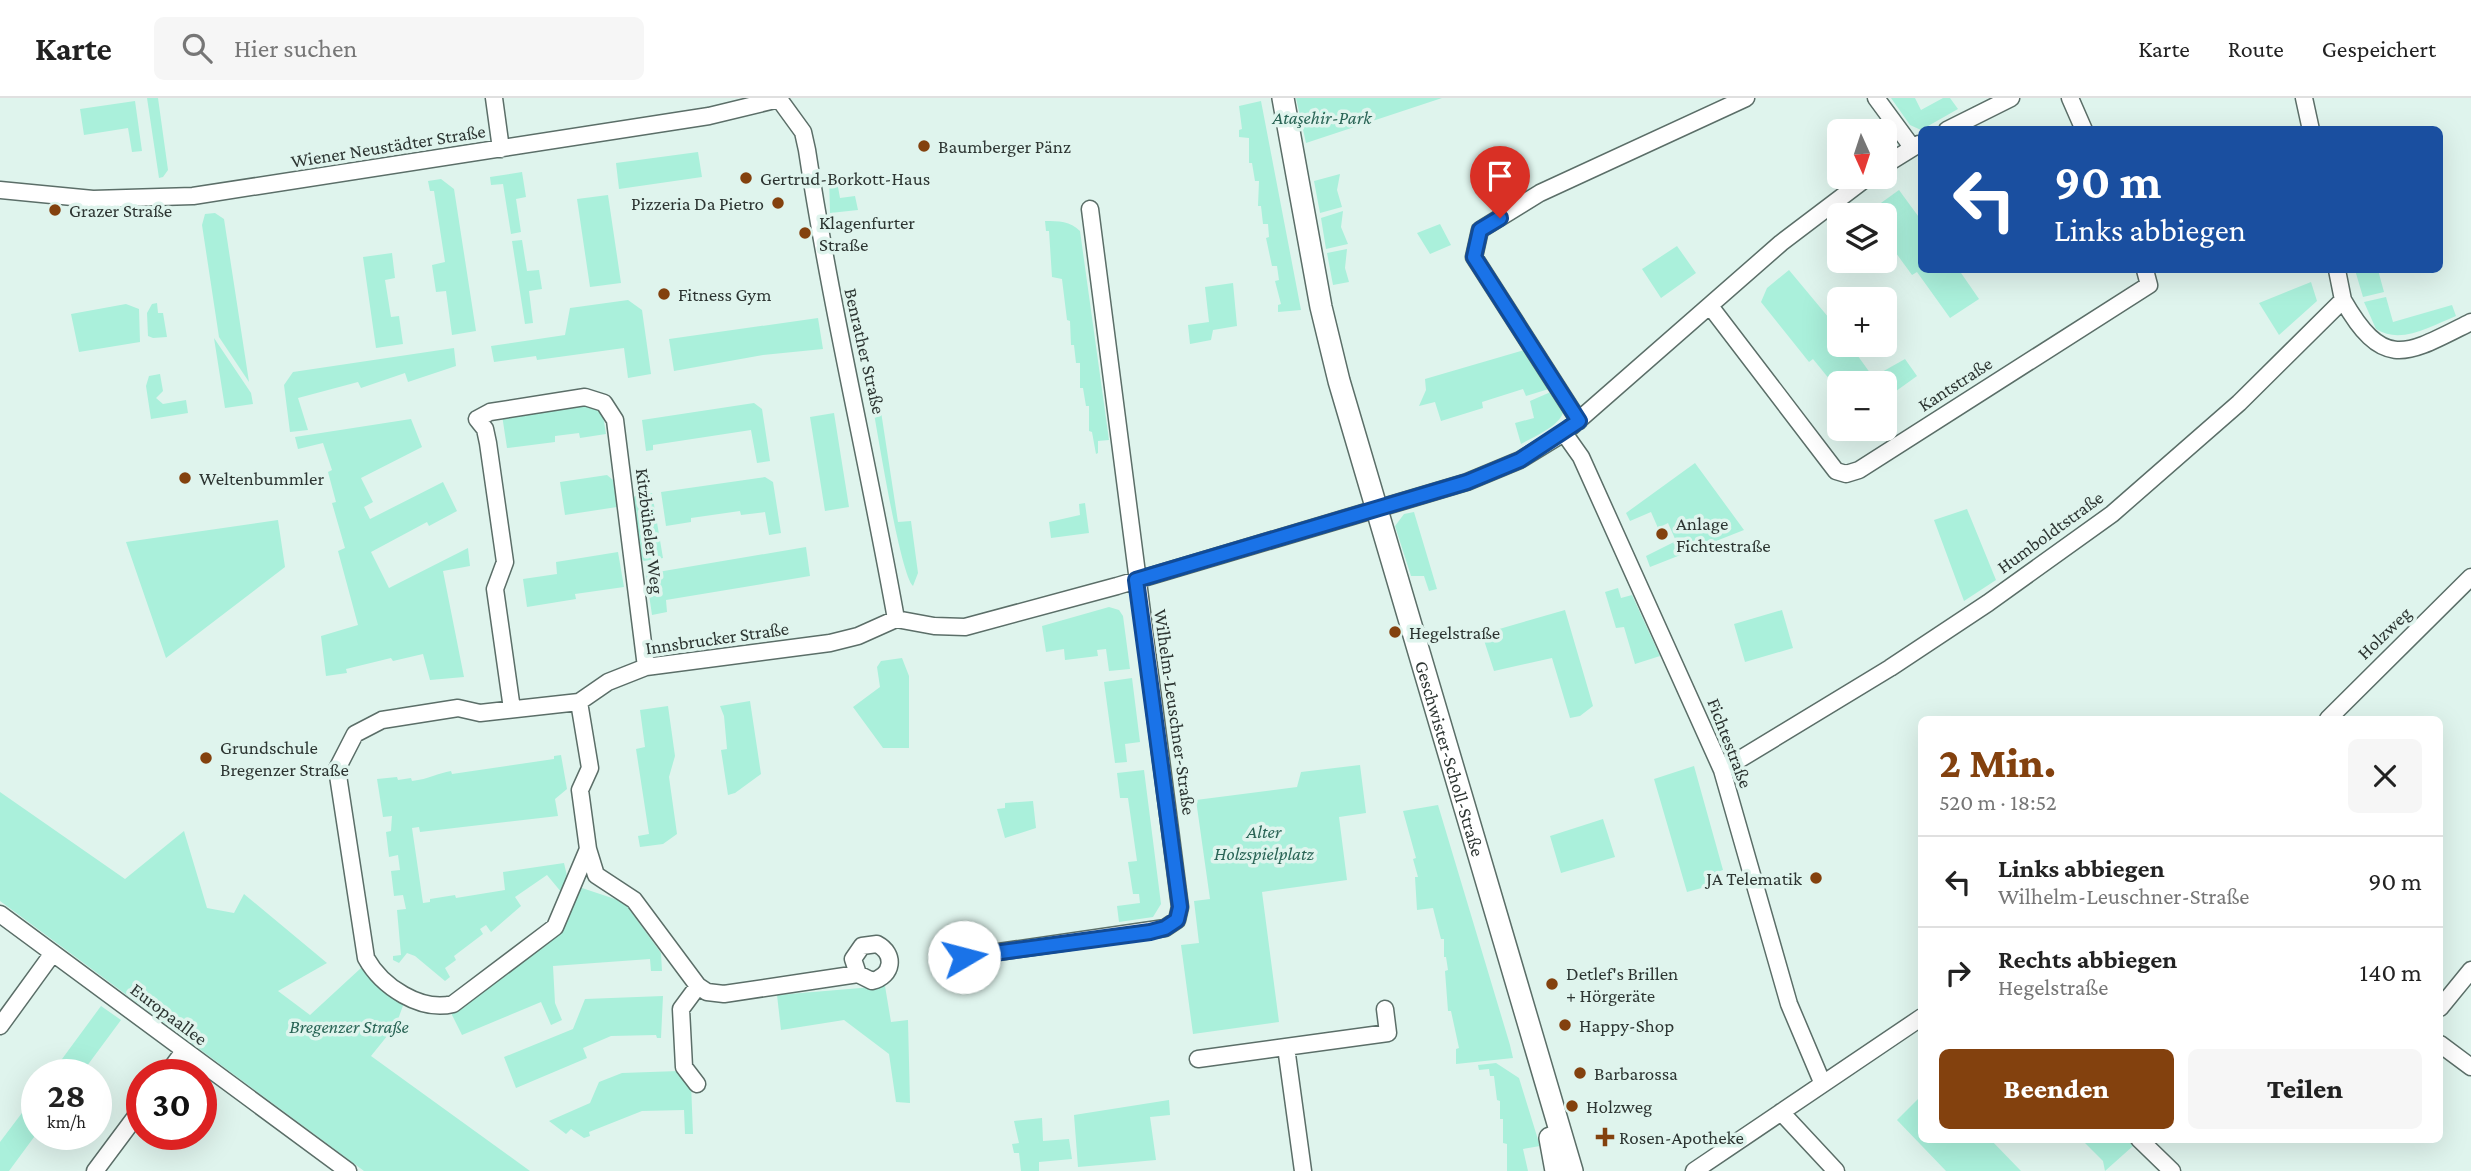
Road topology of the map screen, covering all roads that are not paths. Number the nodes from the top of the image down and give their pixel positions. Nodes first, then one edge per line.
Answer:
1 (494, 98) edge
2 (779, 98) edge
3 (1283, 98) edge
4 (1746, 98) edge
5 (1876, 98) edge
6 (2011, 98) edge
7 (2070, 98) edge
8 (2304, 98) edge
9 (1955, 126) edge
10 (2082, 126) edge
11 (2310, 126) edge
12 (1917, 145) edge
13 (501, 149) junction
14 (1897, 158) edge
15 (1852, 189) edge
16 (0, 190) edge
17 (1090, 209) dead end
18 (2146, 273) edge
19 (2338, 273) edge
20 (2343, 300) junction
21 (1710, 306) junction
22 (2471, 322) edge
23 (1579, 421) junction
24 (1564, 433) junction
25 (1375, 509) junction
26 (2471, 577) edge
27 (1136, 580) junction
28 (896, 619) junction
29 (646, 667) junction
30 (579, 702) junction
31 (512, 709) junction
32 (2331, 716) edge
33 (1722, 770) junction
34 (588, 849) junction
35 (0, 915) edge
36 (53, 953) junction
37 (964, 957) dead end
38 (2471, 970) edge
39 (858, 974) dead end
40 (698, 986) junction
41 (2443, 1004) edge
42 (1385, 1009) dead end
43 (1918, 1020) edge
44 (0, 1026) edge
45 (2443, 1046) edge
46 (1286, 1047) junction
47 (184, 1051) junction
48 (178, 1059) edge
49 (1198, 1059) dead end
50 (2471, 1067) edge
51 (1822, 1082) junction
52 (697, 1084) dead end
53 (1547, 1091) junction
54 (1781, 1112) junction
55 (126, 1129) edge
56 (2143, 1143) edge
57 (95, 1171) edge
58 (348, 1171) edge
59 (1303, 1171) edge
60 (1556, 1171) edge
61 (1572, 1171) edge
62 (1694, 1171) edge
63 (1836, 1171) edge
64 (2172, 1171) edge

1 - 13 street
2 - 13 street, Wiener Neustädter Straße
2 - 28 street, Benrather Straße
3 - 25 street, Geschwister-Scholl-Straße
4 - 23 street
5 - 12 street
6 - 9 street
7 - 10 street
8 - 11 street
12 - 14 street
13 - 16 street, Wiener Neustädter Straße
15 - 21 street
17 - 27 street, Wilhelm-Leuschner-Straße
18 - 21 street, Kantstraße
19 - 20 street
20 - 22 street
20 - 33 street, Humboldtstraße
21 - 23 street
23 - 24 street
24 - 25 street
24 - 33 street, Fichtestraße
25 - 27 street
25 - 53 street, Geschwister-Scholl-Straße
26 - 32 street, Holzweg
27 - 28 street
27 - 37 street, Wilhelm-Leuschner-Straße
28 - 29 street, Innsbrucker Straße
29 - 30 street, Innsbrucker Straße
29 - 31 street, Kitzbüheler Weg
30 - 31 street
30 - 34 street
31 - 34 street
33 - 51 street, Fichtestraße
34 - 40 street
35 - 36 street, Europaallee
36 - 44 street
36 - 47 street, Europaallee
38 - 41 street
39 - 40 street
40 - 52 street
42 - 46 street
43 - 51 street
45 - 50 street
46 - 49 street
46 - 59 street
47 - 48 street
47 - 58 street, Europaallee
51 - 54 street
53 - 60 street, Geschwister-Scholl-Straße
53 - 61 street, Geschwister-Scholl-Straße
54 - 62 street
54 - 63 street
55 - 57 street
56 - 64 street

